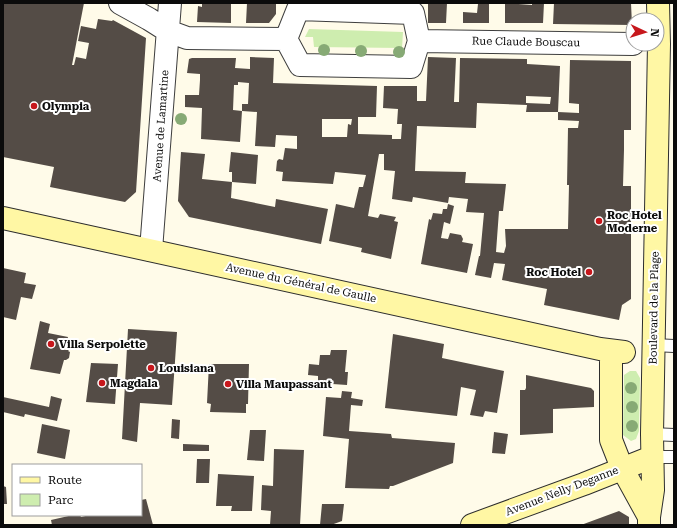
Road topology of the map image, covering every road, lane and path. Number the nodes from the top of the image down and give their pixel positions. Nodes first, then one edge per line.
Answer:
1 (120, 3) edge
2 (170, 3) edge
3 (168, 31) junction
4 (286, 39) junction
5 (419, 41) junction
6 (625, 44) edge
7 (658, 52) edge
8 (3, 218) edge
9 (152, 250) junction
10 (660, 351) edge
11 (612, 354) junction
12 (652, 434) junction
13 (674, 435) edge
14 (652, 457) junction
15 (674, 457) edge
16 (622, 468) junction
17 (649, 521) edge
18 (472, 525) edge

1 - 3 street
2 - 3 street, Avenue de Lamartine
3 - 4 street
3 - 9 street, Avenue de Lamartine
4 - 5 street
4 - 5 street
5 - 6 street, Rue Claude Bouscau
7 - 10 main road, Boulevard de la Plage
8 - 9 main road, Avenue du Général de Gaulle
9 - 11 main road, Avenue du Général de Gaulle
10 - 11 main road, Avenue du Général de Gaulle
10 - 12 main road, Boulevard de la Plage
11 - 16 main road, Boulevard de la Plage
12 - 13 lane
12 - 14 main road, Boulevard de la Plage
14 - 15 lane
14 - 16 main road, Avenue Nelly Deganne
14 - 17 main road, Boulevard de la Plage
16 - 17 main road, Boulevard de la Plage
16 - 18 main road, Avenue Nelly Deganne

